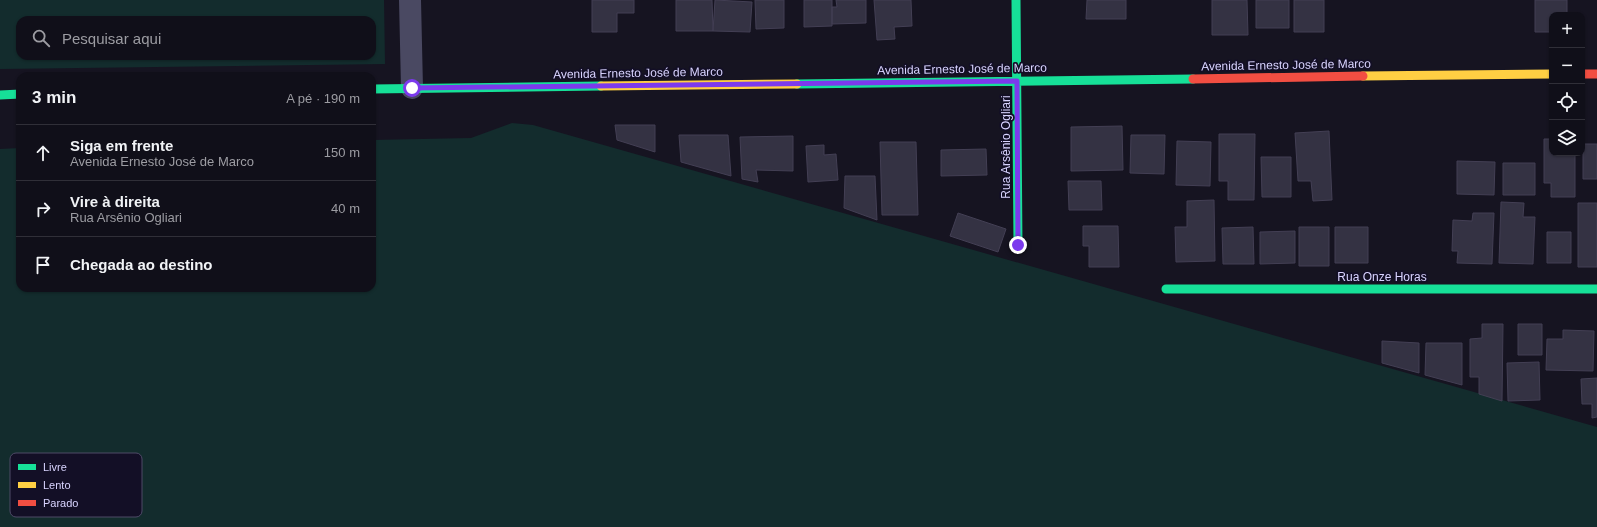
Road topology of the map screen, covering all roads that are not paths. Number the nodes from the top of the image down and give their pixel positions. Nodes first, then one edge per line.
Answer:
1 (410, 0) edge
2 (1016, 0) edge
3 (1549, 74) edge
4 (1585, 74) edge
5 (1597, 74) edge
6 (1017, 81) junction
7 (412, 88) junction
8 (376, 89) edge
9 (0, 94) edge
10 (16, 94) edge
11 (1018, 245) dead end
12 (1166, 289) dead end
13 (1597, 289) edge

1 - 7 street
2 - 6 street, Rua Arsênio Ogliari
3 - 6 street, Avenida Ernesto José de Marco
4 - 5 street
6 - 7 street, Avenida Ernesto José de Marco
6 - 11 street, Rua Arsênio Ogliari
7 - 8 street, Avenida Ernesto José de Marco
9 - 10 street
12 - 13 street, Rua Onze Horas

